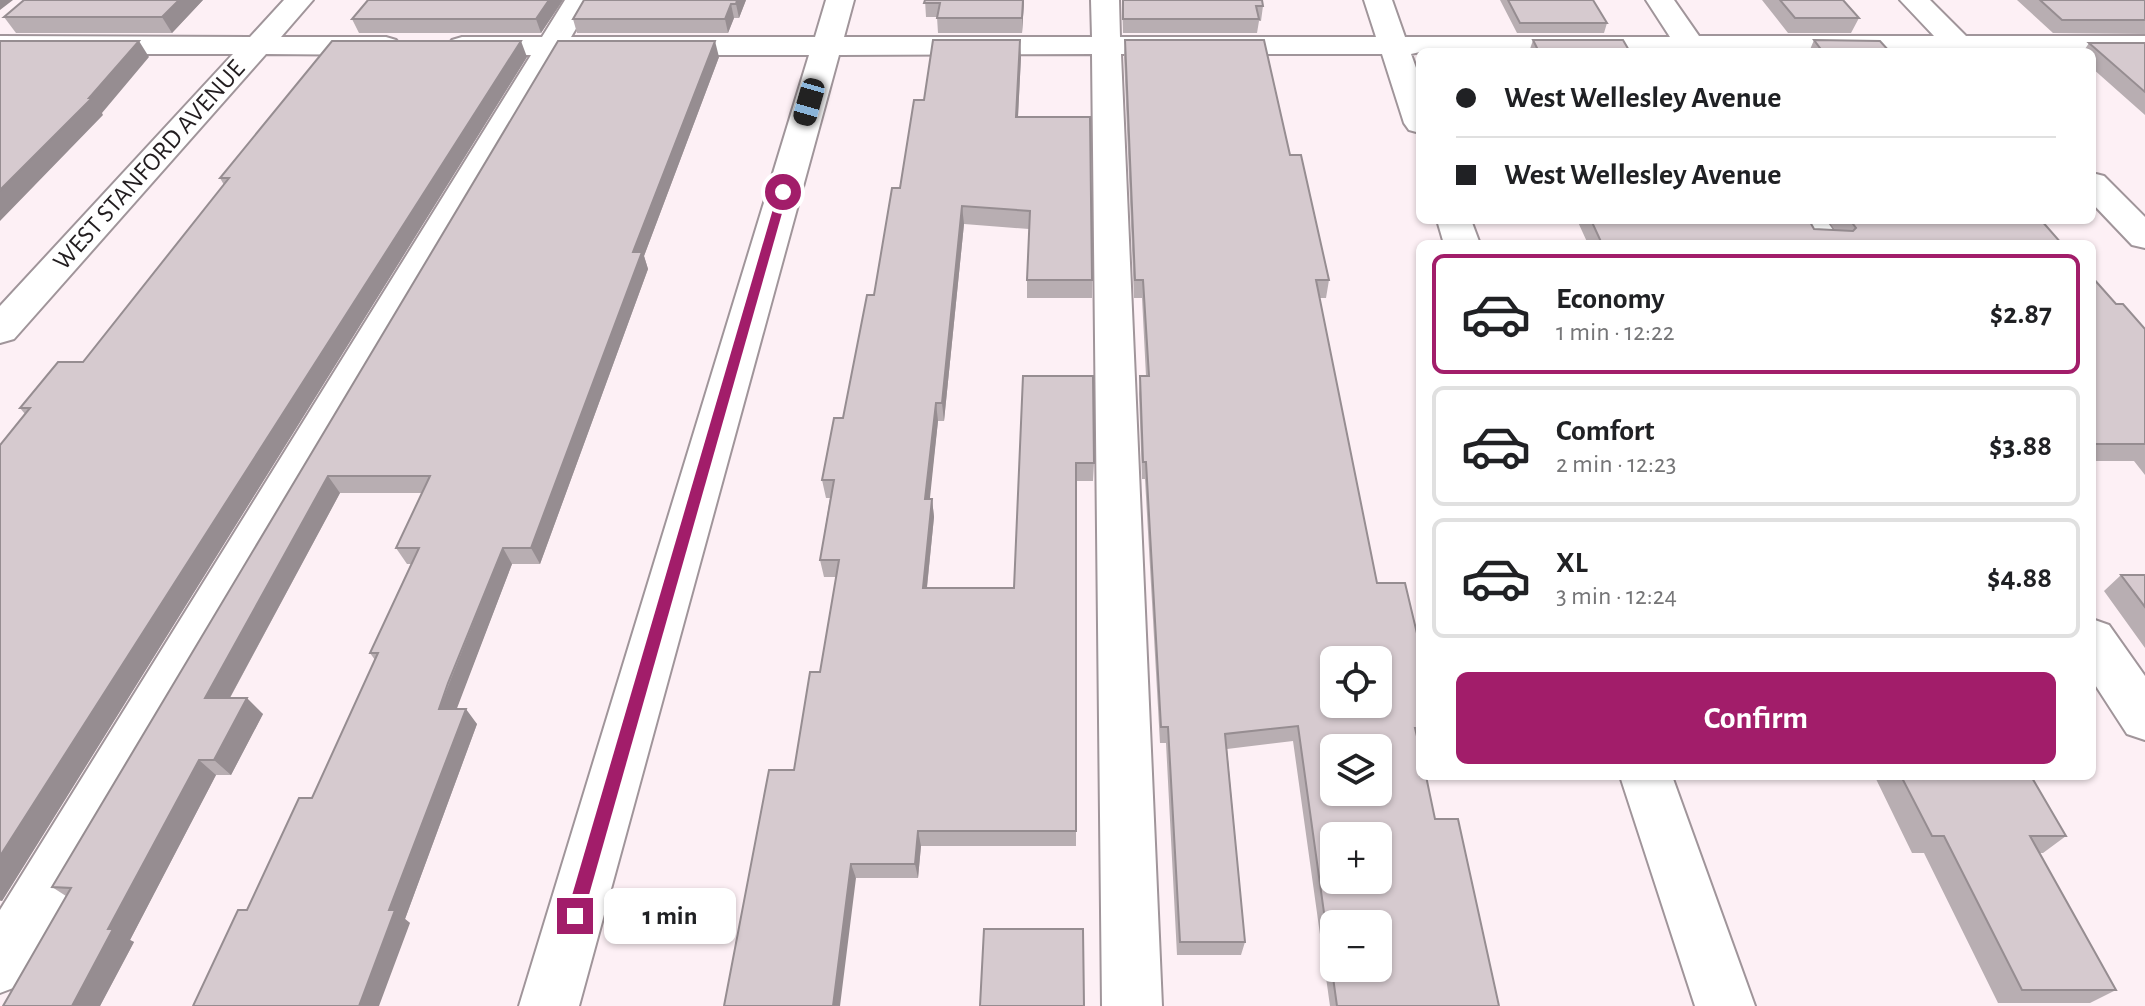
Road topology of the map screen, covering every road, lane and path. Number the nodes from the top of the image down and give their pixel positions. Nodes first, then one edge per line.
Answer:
1 (299, 0) edge
2 (579, 0) edge
3 (840, 0) edge
4 (1105, 0) edge
5 (1378, 0) edge
6 (1660, 0) edge
7 (1914, 0) edge
8 (3, 32) edge
9 (2145, 45) edge
10 (257, 46) junction
11 (553, 46) junction
12 (826, 46) junction
13 (1106, 46) junction
14 (1393, 46) junction
15 (1593, 48) edge
16 (1692, 48) edge
17 (1961, 48) edge
18 (1416, 112) edge
19 (2096, 187) edge
20 (2145, 237) edge
21 (0, 330) edge
22 (2096, 645) edge
23 (2145, 718) edge
24 (1647, 780) edge
25 (0, 964) edge
26 (549, 1006) edge
27 (1132, 1006) edge
28 (1725, 1006) edge

1 - 10 street, WEST STANFORD AVENUE
2 - 11 street
3 - 12 street
4 - 13 street
5 - 14 street
6 - 16 street
7 - 17 street
8 - 10 street
9 - 17 street
10 - 11 street
10 - 21 street, WEST STANFORD AVENUE
11 - 12 street
11 - 25 street
12 - 13 street
12 - 26 street
13 - 14 street
13 - 27 street
14 - 15 street
14 - 18 street
19 - 20 street
22 - 23 street
24 - 28 street

